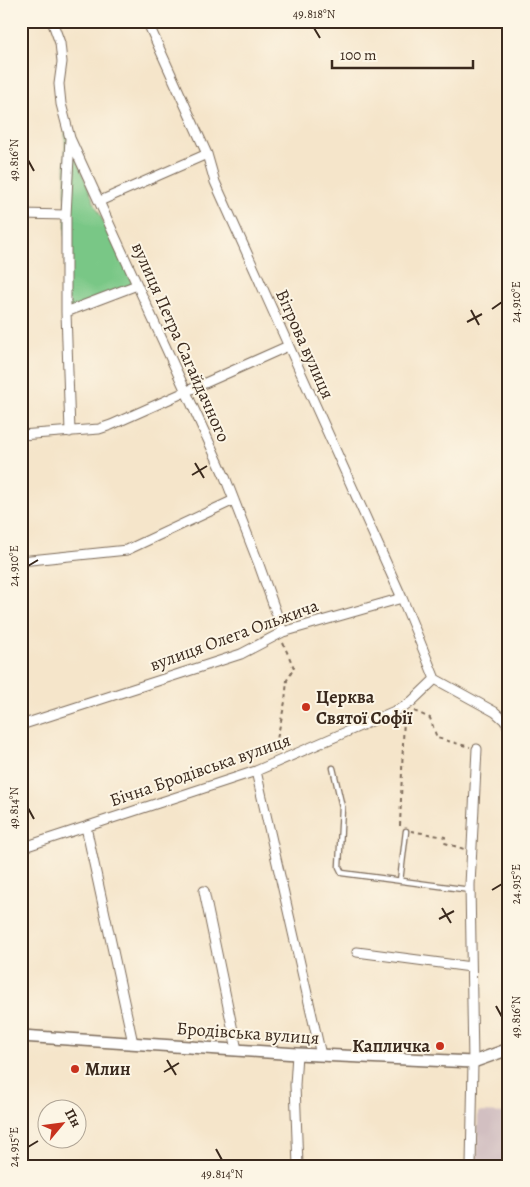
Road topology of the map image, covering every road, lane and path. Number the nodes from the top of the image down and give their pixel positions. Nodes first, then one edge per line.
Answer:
1 (52, 21) edge
2 (148, 21) edge
3 (70, 138) junction
4 (207, 154) junction
5 (100, 201) junction
6 (21, 214) edge
7 (66, 215) junction
8 (137, 285) junction
9 (66, 312) junction
10 (288, 346) junction
11 (186, 391) junction
12 (70, 432) junction
13 (21, 435) edge
14 (234, 500) junction
15 (21, 561) edge
16 (402, 598) junction
17 (281, 633) junction
18 (435, 679) junction
19 (404, 707) junction
20 (21, 725) edge
21 (509, 727) edge
22 (477, 749) joint
23 (272, 764) junction
24 (333, 768) dead end
25 (256, 772) junction
26 (86, 827) junction
27 (406, 831) junction
28 (21, 848) edge
29 (472, 852) junction
30 (400, 881) junction
31 (470, 890) junction
32 (204, 891) dead end
33 (357, 952) dead end
34 (471, 967) junction
35 (21, 1036) edge
36 (133, 1043) junction
37 (509, 1049) edge
38 (237, 1050) junction
39 (297, 1054) junction
40 (321, 1055) junction
41 (473, 1062) junction
42 (298, 1166) edge
43 (471, 1166) edge

1 - 3 street
2 - 4 street, Вітрова вулиця
3 - 5 street, вулиця Петра Сагайдачного
3 - 7 street
4 - 5 street
4 - 10 street, Вітрова вулиця
5 - 8 street, вулиця Петра Сагайдачного
6 - 7 street
7 - 9 street
8 - 9 street
8 - 11 street, вулиця Петра Сагайдачного
9 - 12 street
10 - 11 street
10 - 16 street, Вітрова вулиця
11 - 12 street
11 - 14 street, вулиця Петра Сагайдачного
12 - 13 street
14 - 15 street
14 - 17 street, вулиця Петра Сагайдачного
16 - 17 street, вулиця Олега Ольжича
16 - 18 street, Вітрова вулиця
17 - 20 street, вулиця Олега Ольжича
17 - 23 path
18 - 19 street, Бічна Бродівська вулиця
18 - 21 street
19 - 22 path
19 - 23 street, Бічна Бродівська вулиця
19 - 27 path
22 - 29 street
23 - 25 street, Бічна Бродівська вулиця
24 - 30 lane
25 - 26 street, Бічна Бродівська вулиця
25 - 40 street
26 - 28 street, Бічна Бродівська вулиця
26 - 36 street
27 - 29 path
27 - 30 lane
29 - 31 street
30 - 31 lane
31 - 34 street
32 - 38 street
33 - 34 street
34 - 41 street
35 - 36 street, Бродівська вулиця
36 - 38 street, Бродівська вулиця
37 - 41 street
38 - 39 street, Бродівська вулиця
39 - 40 street, Бродівська вулиця
39 - 42 street
40 - 41 street, Бродівська вулиця
41 - 43 street

